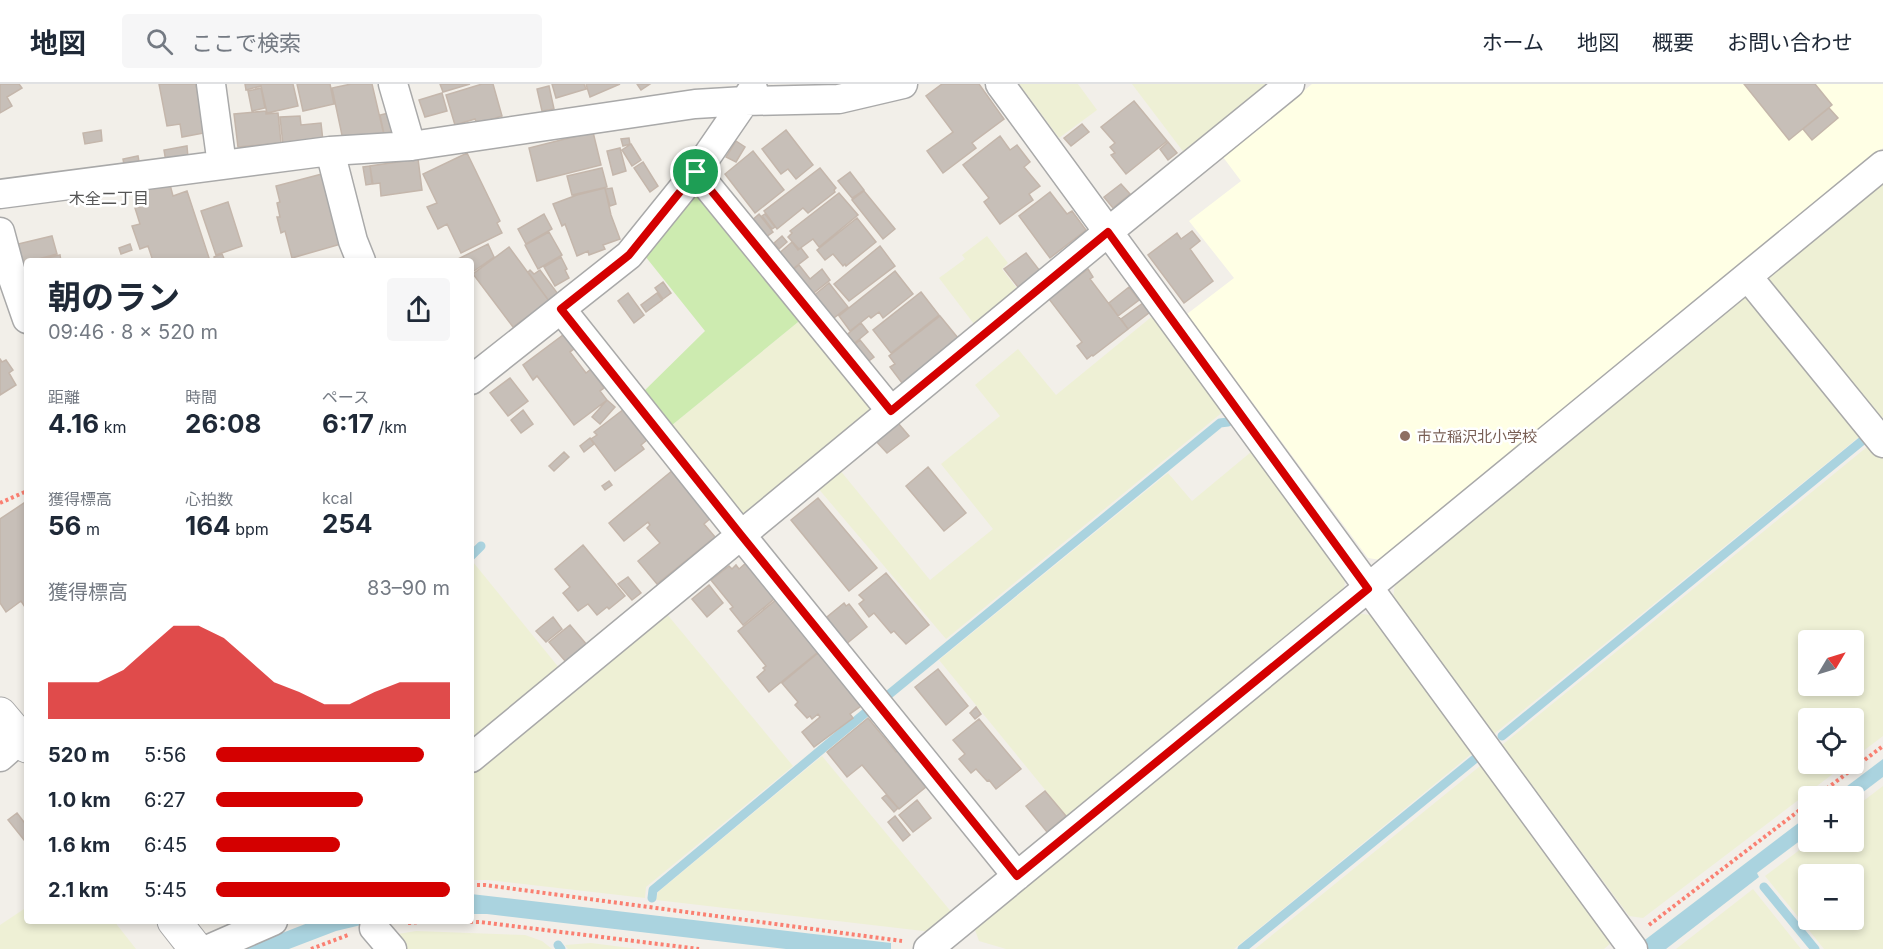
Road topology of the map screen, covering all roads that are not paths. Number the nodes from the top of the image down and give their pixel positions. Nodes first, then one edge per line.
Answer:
1 (211, 84) edge
2 (393, 84) edge
3 (903, 84) edge
4 (1000, 84) edge
5 (1290, 84) edge
6 (753, 89) edge
7 (411, 146) junction
8 (330, 152) junction
9 (222, 165) junction
10 (1883, 165) edge
11 (696, 172) junction
12 (0, 194) edge
13 (0, 232) edge
14 (1108, 232) junction
15 (360, 258) edge
16 (1748, 277) junction
17 (561, 309) junction
18 (24, 310) edge
19 (474, 378) edge
20 (891, 411) junction
21 (1883, 443) edge
22 (741, 535) junction
23 (1368, 589) junction
24 (474, 756) edge
25 (1017, 876) junction
26 (176, 924) edge
27 (266, 924) edge
28 (374, 928) dead end
29 (1630, 946) edge
30 (931, 947) edge
31 (196, 949) edge
32 (209, 949) edge
33 (392, 949) edge

1 - 9 street
2 - 7 street
3 - 6 street
4 - 14 street
5 - 14 street
6 - 7 street
6 - 11 street
7 - 8 street
8 - 9 street
8 - 15 street
9 - 12 street
10 - 16 street
11 - 17 street
11 - 20 street
13 - 18 street
14 - 20 street
14 - 23 street
16 - 21 street
16 - 23 street
17 - 19 street
17 - 22 street
20 - 22 street
22 - 24 street
22 - 25 street
23 - 25 street
23 - 29 street
25 - 30 street
26 - 31 street
27 - 32 street
28 - 33 street

